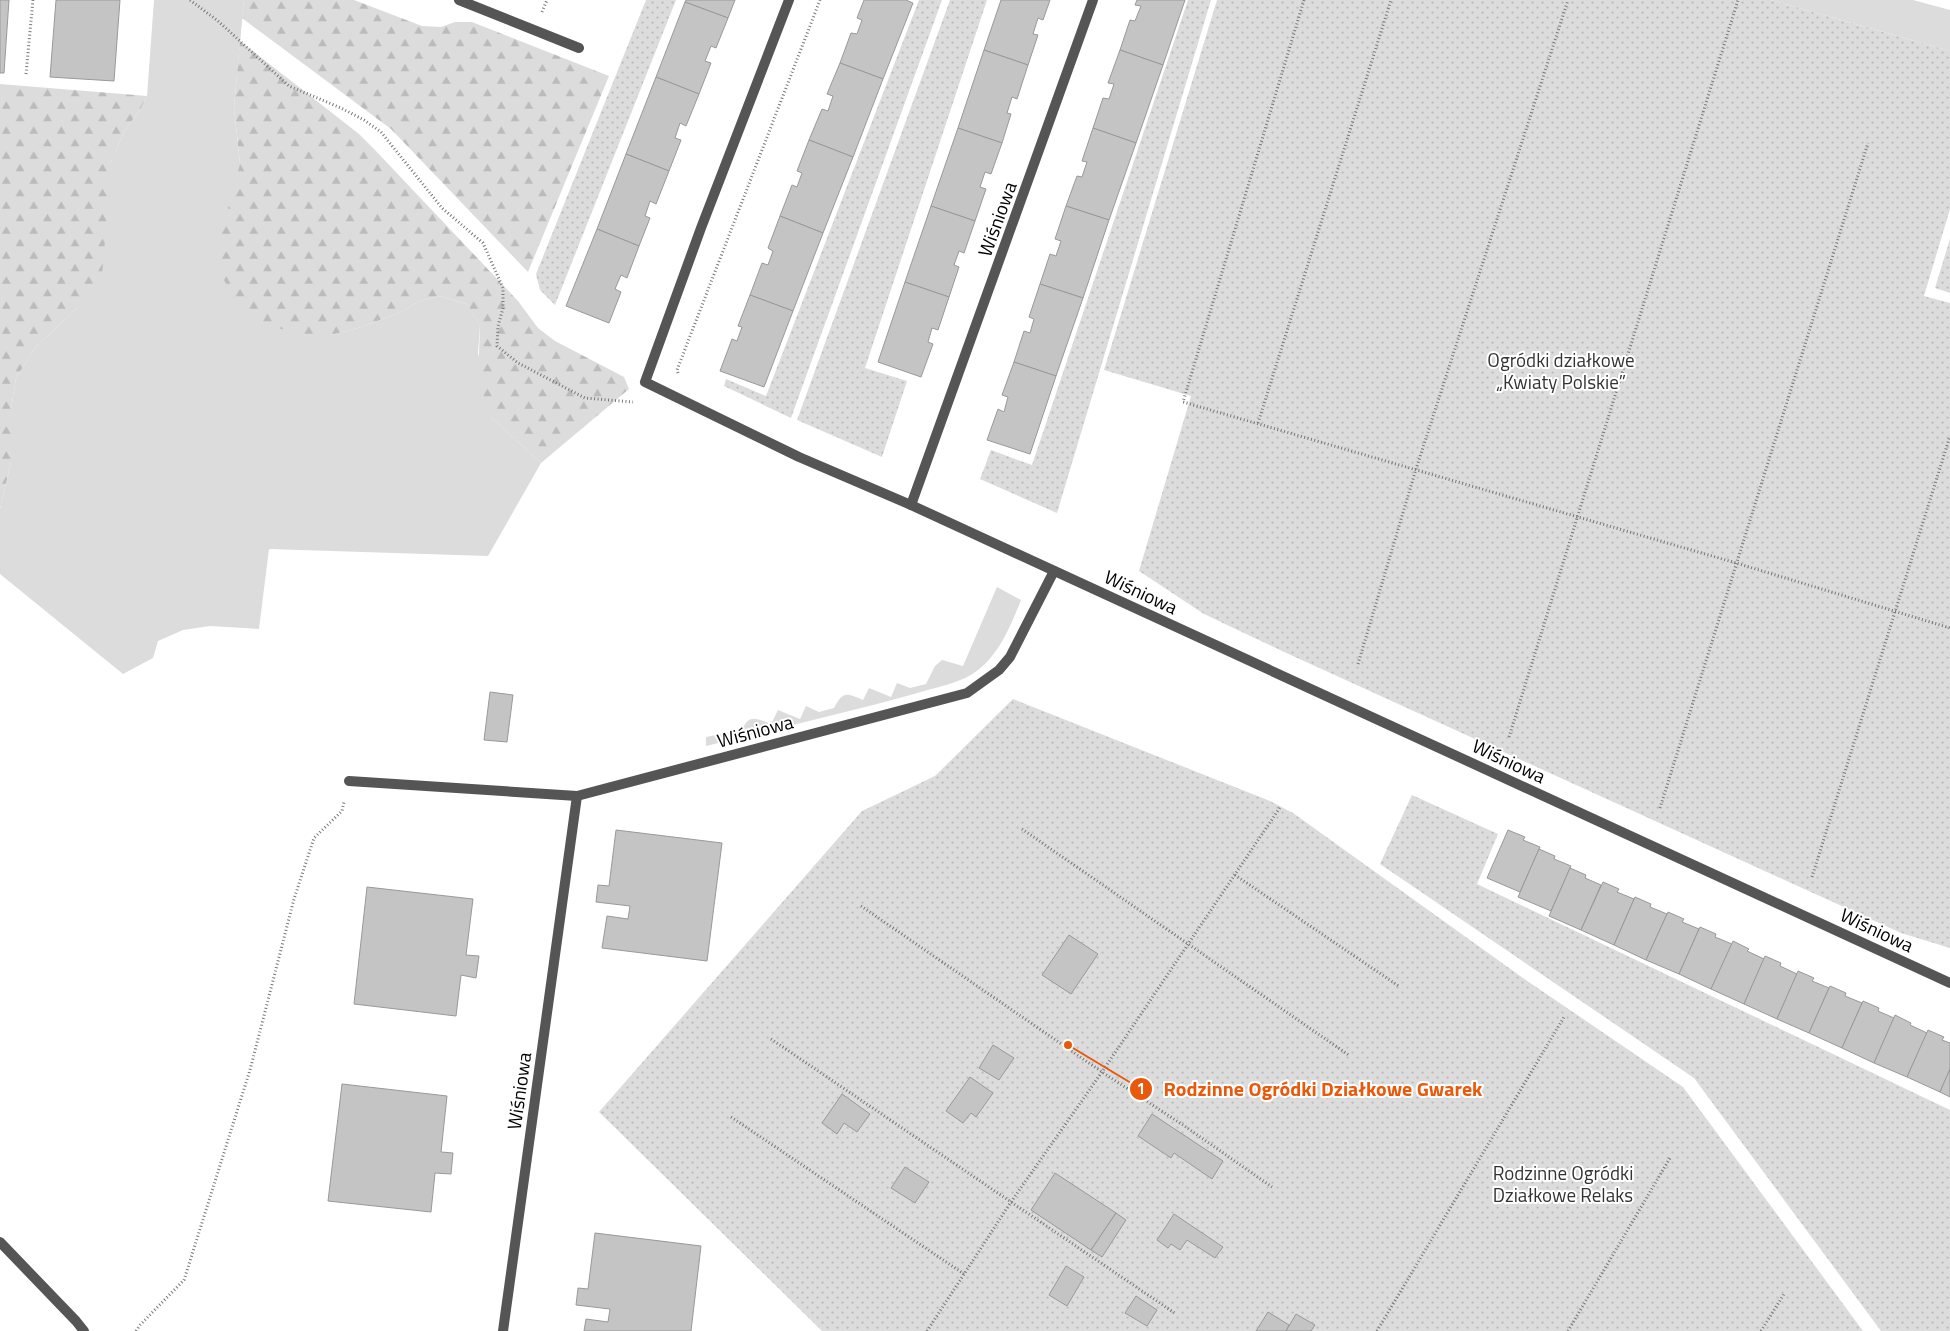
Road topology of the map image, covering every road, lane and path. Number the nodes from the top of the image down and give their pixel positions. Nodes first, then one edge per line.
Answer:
1 (33, 0) edge
2 (190, 0) edge
3 (460, 0) edge
4 (789, 0) edge
5 (820, 0) edge
6 (1093, 0) edge
7 (1304, 0) edge
8 (1391, 0) edge
9 (1568, 0) edge
10 (1738, 0) edge
11 (579, 48) dead end
12 (26, 74) dead end
13 (1868, 142) dead end
14 (678, 376) dead end
15 (645, 382) junction
16 (1258, 423) junction
17 (1950, 436) edge
18 (1416, 470) junction
19 (912, 505) junction
20 (1577, 516) junction
21 (1736, 563) junction
22 (1054, 571) junction
23 (1895, 612) junction
24 (1950, 628) edge
25 (1358, 664) dead end
26 (1509, 738) dead end
27 (349, 781) joint
28 (577, 796) junction
29 (1281, 806) dead end
30 (1660, 808) dead end
31 (1022, 828) dead end
32 (1235, 875) junction
33 (1812, 877) dead end
34 (861, 906) dead end
35 (1188, 944) junction
36 (1950, 983) edge
37 (1400, 987) dead end
38 (1564, 1017) dead end
39 (771, 1039) dead end
40 (1350, 1056) dead end
41 (1102, 1072) junction
42 (731, 1117) dead end
43 (1670, 1158) dead end
44 (1272, 1187) dead end
45 (1011, 1202) junction
46 (0, 1242) edge
47 (964, 1274) junction
48 (1784, 1294) dead end
49 (1176, 1314) dead end
50 (84, 1331) edge
51 (136, 1331) edge
52 (503, 1331) edge
53 (927, 1331) edge
54 (1377, 1331) edge
55 (1568, 1331) edge
56 (1762, 1331) edge

1 - 12 path
2 - 15 path
3 - 11 lane
4 - 15 lane
5 - 14 path
6 - 19 lane, Wiśniowa
7 - 16 path
8 - 16 path
9 - 18 path
10 - 20 path
13 - 21 path
15 - 19 lane, Wiśniowa
16 - 18 path
17 - 23 path
18 - 20 path
18 - 25 path
19 - 22 lane, Wiśniowa
20 - 21 path
20 - 26 path
21 - 23 path
21 - 30 path
22 - 28 lane, Wiśniowa
22 - 36 lane, Wiśniowa
23 - 24 path
23 - 33 path
27 - 28 lane, Wiśniowa
27 - 51 path
28 - 52 lane, Wiśniowa
29 - 32 path
31 - 35 path
32 - 35 path
32 - 37 path
34 - 41 path
35 - 40 path
35 - 41 path
38 - 54 path
39 - 45 path
41 - 44 path
41 - 45 path
42 - 47 path
43 - 55 path
45 - 47 path
45 - 49 path
46 - 50 lane
47 - 53 path
48 - 56 path

